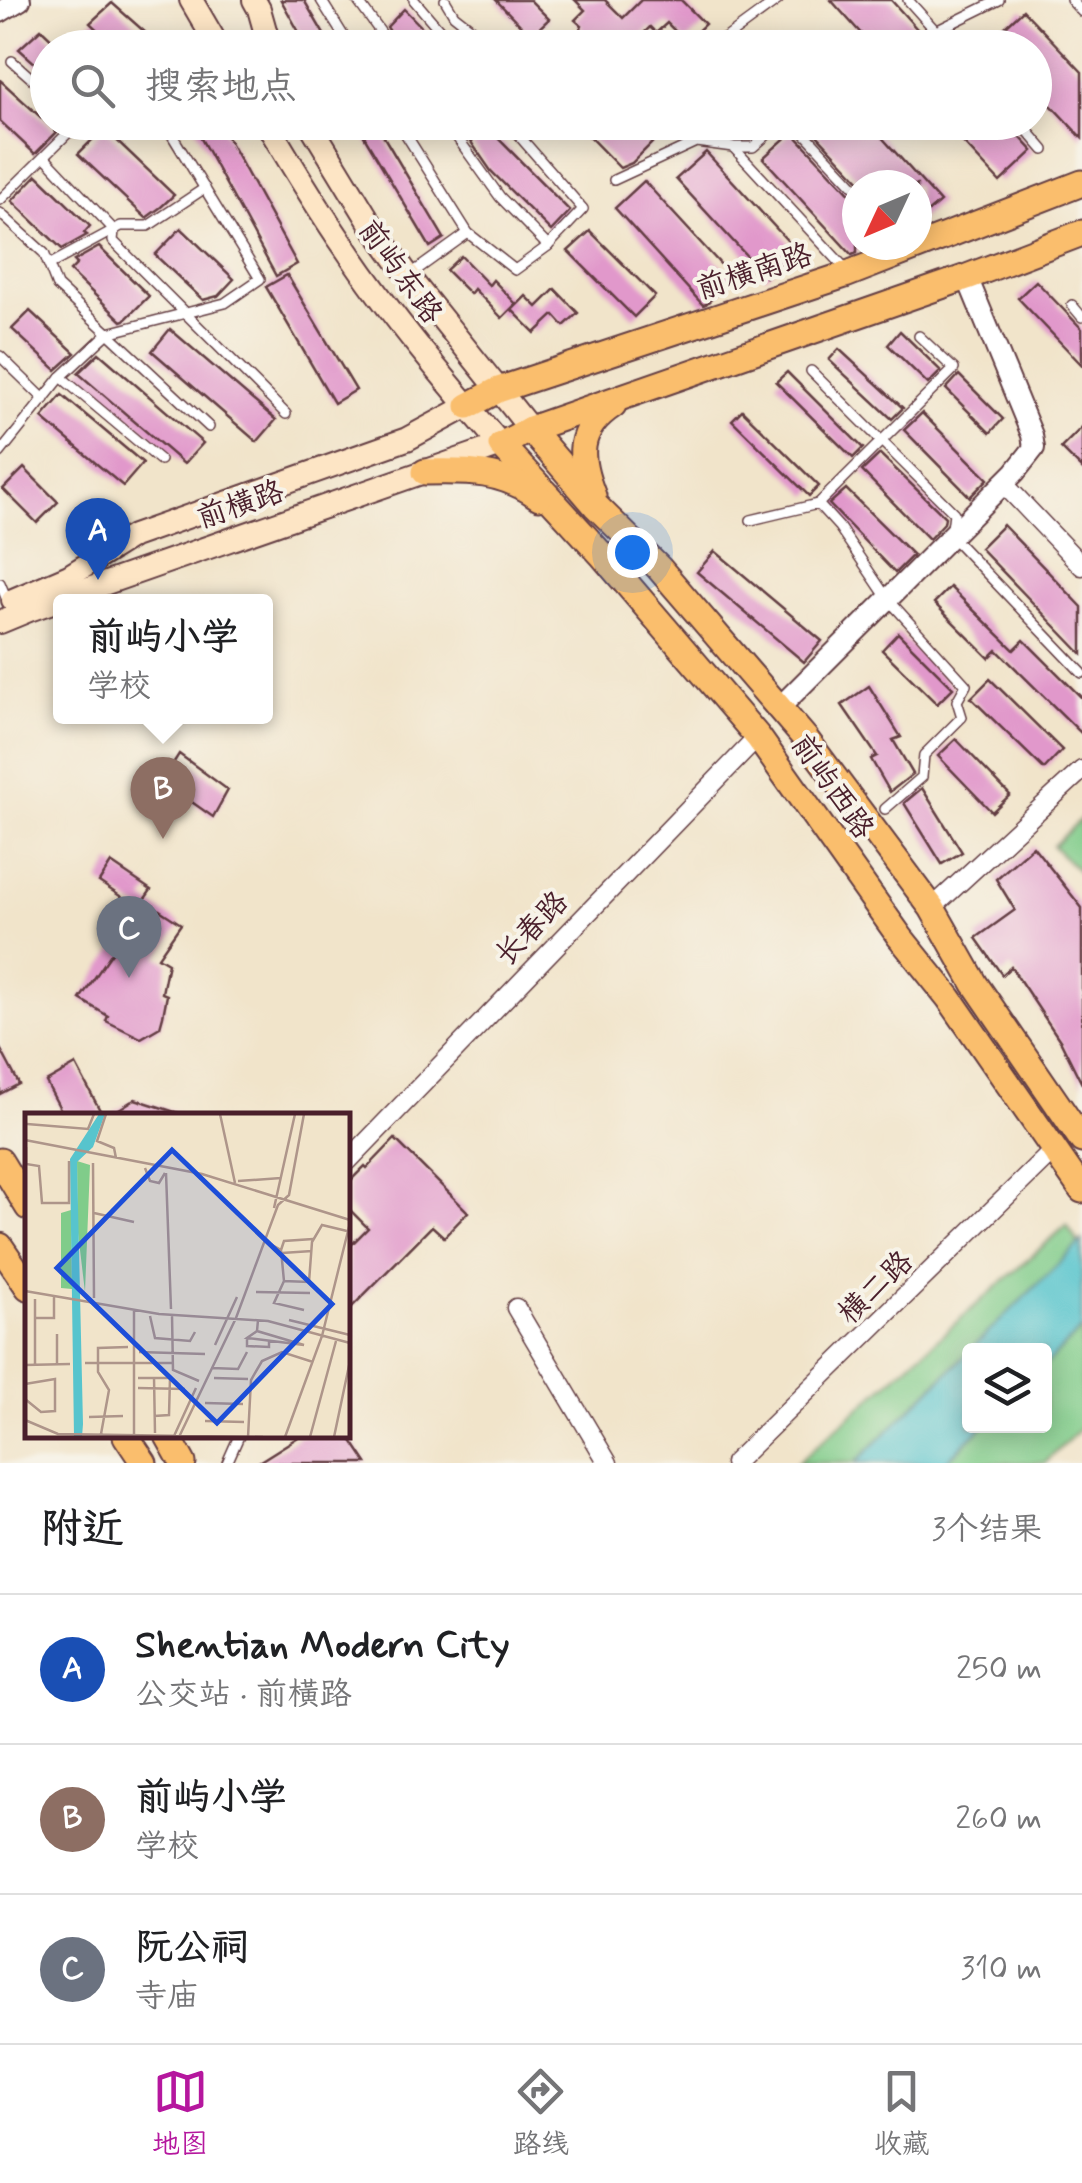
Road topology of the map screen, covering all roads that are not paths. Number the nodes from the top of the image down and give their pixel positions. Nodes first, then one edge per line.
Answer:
1 (20, 0) edge
2 (191, 0) edge
3 (254, 0) edge
4 (321, 0) edge
5 (358, 0) edge
6 (414, 0) edge
7 (444, 0) edge
8 (778, 0) edge
9 (908, 0) edge
10 (999, 0) edge
11 (1071, 0) edge
12 (0, 12) edge
13 (1082, 12) edge
14 (208, 30) edge
15 (265, 30) edge
16 (340, 30) edge
17 (379, 30) edge
18 (439, 30) edge
19 (473, 30) edge
20 (737, 30) edge
21 (935, 30) edge
22 (938, 30) edge
23 (12, 61) dead end
24 (30, 78) edge
25 (62, 140) edge
26 (175, 140) edge
27 (277, 140) edge
28 (319, 140) edge
29 (409, 140) edge
30 (458, 140) edge
31 (523, 140) edge
32 (761, 140) edge
33 (811, 140) edge
34 (1035, 140) edge
35 (734, 147) junction
36 (1044, 150) dead end
37 (45, 157) junction
38 (842, 173) edge
39 (614, 180) dead end
40 (1082, 184) edge
41 (205, 188) junction
42 (0, 200) edge
43 (0, 214) edge
44 (114, 230) junction
45 (468, 233) junction
46 (1082, 233) edge
47 (548, 246) junction
48 (49, 265) junction
49 (409, 276) junction
50 (845, 276) junction
51 (967, 276) junction
52 (1072, 305) dead end
53 (183, 314) junction
54 (1082, 318) edge
55 (108, 333) junction
56 (918, 336) dead end
57 (0, 356) edge
58 (811, 371) dead end
59 (61, 377) junction
60 (498, 390) junction
61 (627, 396) junction
62 (44, 398) junction
63 (468, 406) junction
64 (286, 414) dead end
65 (209, 427) dead end
66 (530, 429) junction
67 (880, 440) junction
68 (502, 444) junction
69 (0, 454) edge
70 (160, 460) dead end
71 (425, 472) junction
72 (1003, 483) junction
73 (818, 504) junction
74 (596, 506) junction
75 (751, 520) dead end
76 (951, 536) junction
77 (602, 556) junction
78 (1082, 566) edge
79 (887, 598) junction
80 (2, 603) edge
81 (1082, 673) edge
82 (780, 706) junction
83 (758, 737) junction
84 (1082, 770) edge
85 (885, 809) dead end
86 (932, 908) junction
87 (1082, 1140) edge
88 (1054, 1150) junction
89 (350, 1159) edge
90 (0, 1161) edge
91 (1082, 1190) edge
92 (25, 1202) edge
93 (0, 1246) edge
94 (25, 1283) edge
95 (516, 1308) dead end
96 (127, 1438) edge
97 (169, 1438) edge
98 (238, 1438) edge
99 (144, 1463) edge
100 (183, 1463) edge
101 (227, 1463) edge
102 (608, 1463) edge
103 (734, 1463) edge

1 - 12 street
2 - 14 main road
3 - 15 main road
4 - 16 lane
5 - 17 lane
6 - 18 lane
7 - 19 lane
8 - 20 lane
9 - 21 lane
10 - 22 lane
11 - 13 lane
23 - 24 lane
25 - 37 lane
26 - 41 lane
27 - 63 main road, 前屿东路
28 - 49 main road, 前屿东路
29 - 45 lane
30 - 47 lane
31 - 47 lane
32 - 35 lane
33 - 38 lane
34 - 36 lane
35 - 39 lane
35 - 50 lane
37 - 42 lane
37 - 44 lane
40 - 50 main road, 前横南路
41 - 44 lane
41 - 53 lane
43 - 48 lane
44 - 48 lane
44 - 53 lane
45 - 47 lane
45 - 49 lane
46 - 51 main road
48 - 55 lane
49 - 60 main road, 前屿东路
50 - 60 main road, 前横南路
51 - 61 main road
51 - 72 street
52 - 54 lane
53 - 55 lane
53 - 64 lane
55 - 59 lane
55 - 65 lane
56 - 67 lane
57 - 62 lane
58 - 67 lane
59 - 62 lane
59 - 70 lane
60 - 63 main road, 前横南路
60 - 66 main road, 前屿东路
61 - 66 main road
61 - 74 main road
62 - 69 lane
63 - 68 main road, 前屿东路
63 - 80 main road, 前横路
66 - 68 main road
66 - 74 main road, 前屿西路
67 - 73 lane
67 - 76 lane
68 - 71 main road, 前横路
68 - 77 main road, 前屿西路
71 - 77 main road
71 - 80 main road, 前横路
72 - 76 street
72 - 78 street
73 - 75 lane
73 - 79 lane
74 - 82 main road, 前屿西路
76 - 79 street
76 - 81 lane
77 - 83 main road, 前屿西路
79 - 82 street
79 - 85 lane
82 - 86 main road, 前屿西路
83 - 88 main road, 前屿西路
83 - 89 street, 长春路
84 - 86 street
86 - 87 main road, 前屿西路
88 - 91 main road, 前屿西路
88 - 103 street, 横二路
90 - 92 main road
93 - 94 main road
95 - 102 street
96 - 99 main road
97 - 100 main road
98 - 101 lane

